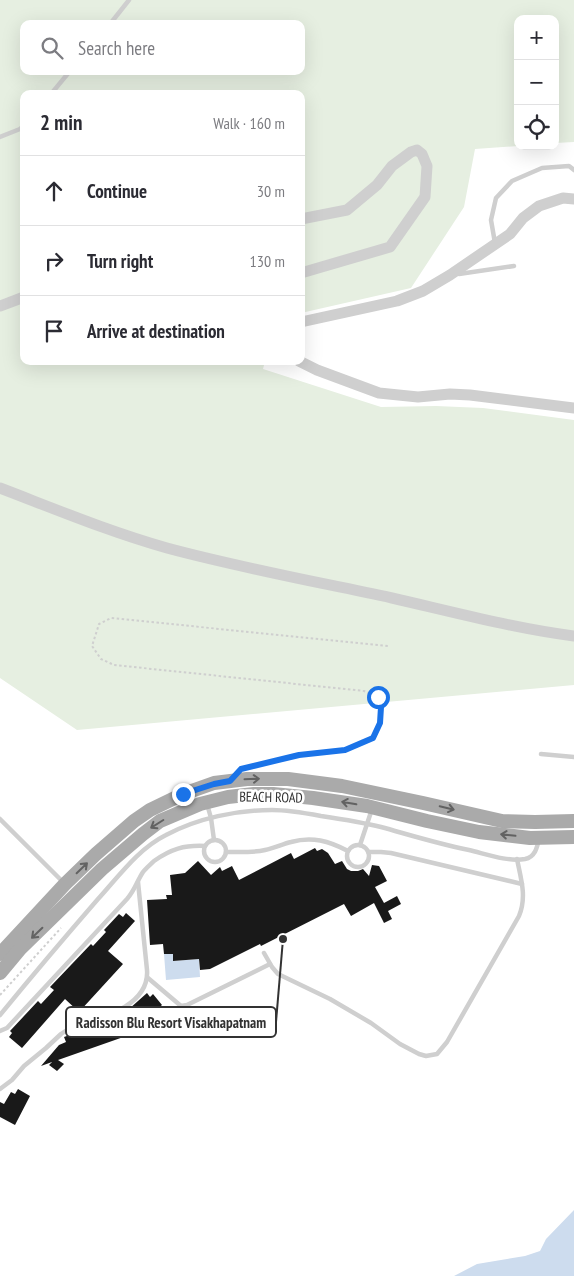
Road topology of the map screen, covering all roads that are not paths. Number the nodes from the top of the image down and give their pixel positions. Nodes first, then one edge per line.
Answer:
1 (129, 0) edge
2 (113, 20) edge
3 (67, 75) edge
4 (54, 90) edge
5 (20, 129) edge
6 (0, 137) edge
7 (574, 170) edge
8 (574, 199) edge
9 (305, 218) edge
10 (495, 244) junction
11 (514, 266) dead end
12 (305, 272) edge
13 (450, 275) junction
14 (20, 298) edge
15 (0, 306) edge
16 (305, 321) edge
17 (305, 364) edge
18 (574, 408) edge
19 (0, 488) edge
20 (574, 636) edge
21 (541, 754) dead end
22 (574, 757) edge
23 (412, 800) junction
24 (207, 802) junction
25 (372, 807) junction
26 (406, 816) junction
27 (211, 818) junction
28 (0, 819) edge
29 (574, 821) edge
30 (367, 824) junction
31 (574, 837) edge
32 (540, 838) junction
33 (214, 840) junction
34 (360, 845) junction
35 (205, 846) junction
36 (348, 851) junction
37 (226, 852) junction
38 (368, 852) junction
39 (517, 859) junction
40 (138, 882) junction
41 (65, 884) junction
42 (522, 884) junction
43 (264, 953) dead end
44 (0, 954) edge
45 (270, 964) junction
46 (0, 973) edge
47 (148, 978) junction
48 (0, 1015) edge
49 (0, 1031) edge
50 (0, 1089) edge

1 - 2 lane
3 - 4 lane
5 - 6 lane
7 - 10 lane
8 - 10 street
9 - 12 street
10 - 13 street
11 - 13 lane
13 - 16 street
14 - 15 street
17 - 18 street
19 - 20 street
21 - 22 lane
23 - 26 main road
23 -> 29 main road
41 -> 23 main road
25 -> 24 main road, BEACH ROAD
24 - 27 lane
24 -> 46 main road, BEACH ROAD
25 - 26 main road, BEACH ROAD
25 - 30 lane
32 -> 26 main road, BEACH ROAD
27 - 30 lane
27 - 33 lane
27 - 48 lane
28 - 41 lane
30 - 34 lane
30 - 39 lane
31 - 32 main road, BEACH ROAD
32 - 39 lane
33 - 35 lane
33 - 37 lane
34 - 36 lane
34 - 38 lane
35 - 37 lane
35 - 40 lane
36 - 37 lane
36 - 38 lane
38 - 42 lane
39 - 42 lane
40 - 47 lane
40 - 49 lane
41 - 44 main road
42 - 45 lane
43 - 45 lane
45 - 47 lane
47 - 50 lane

